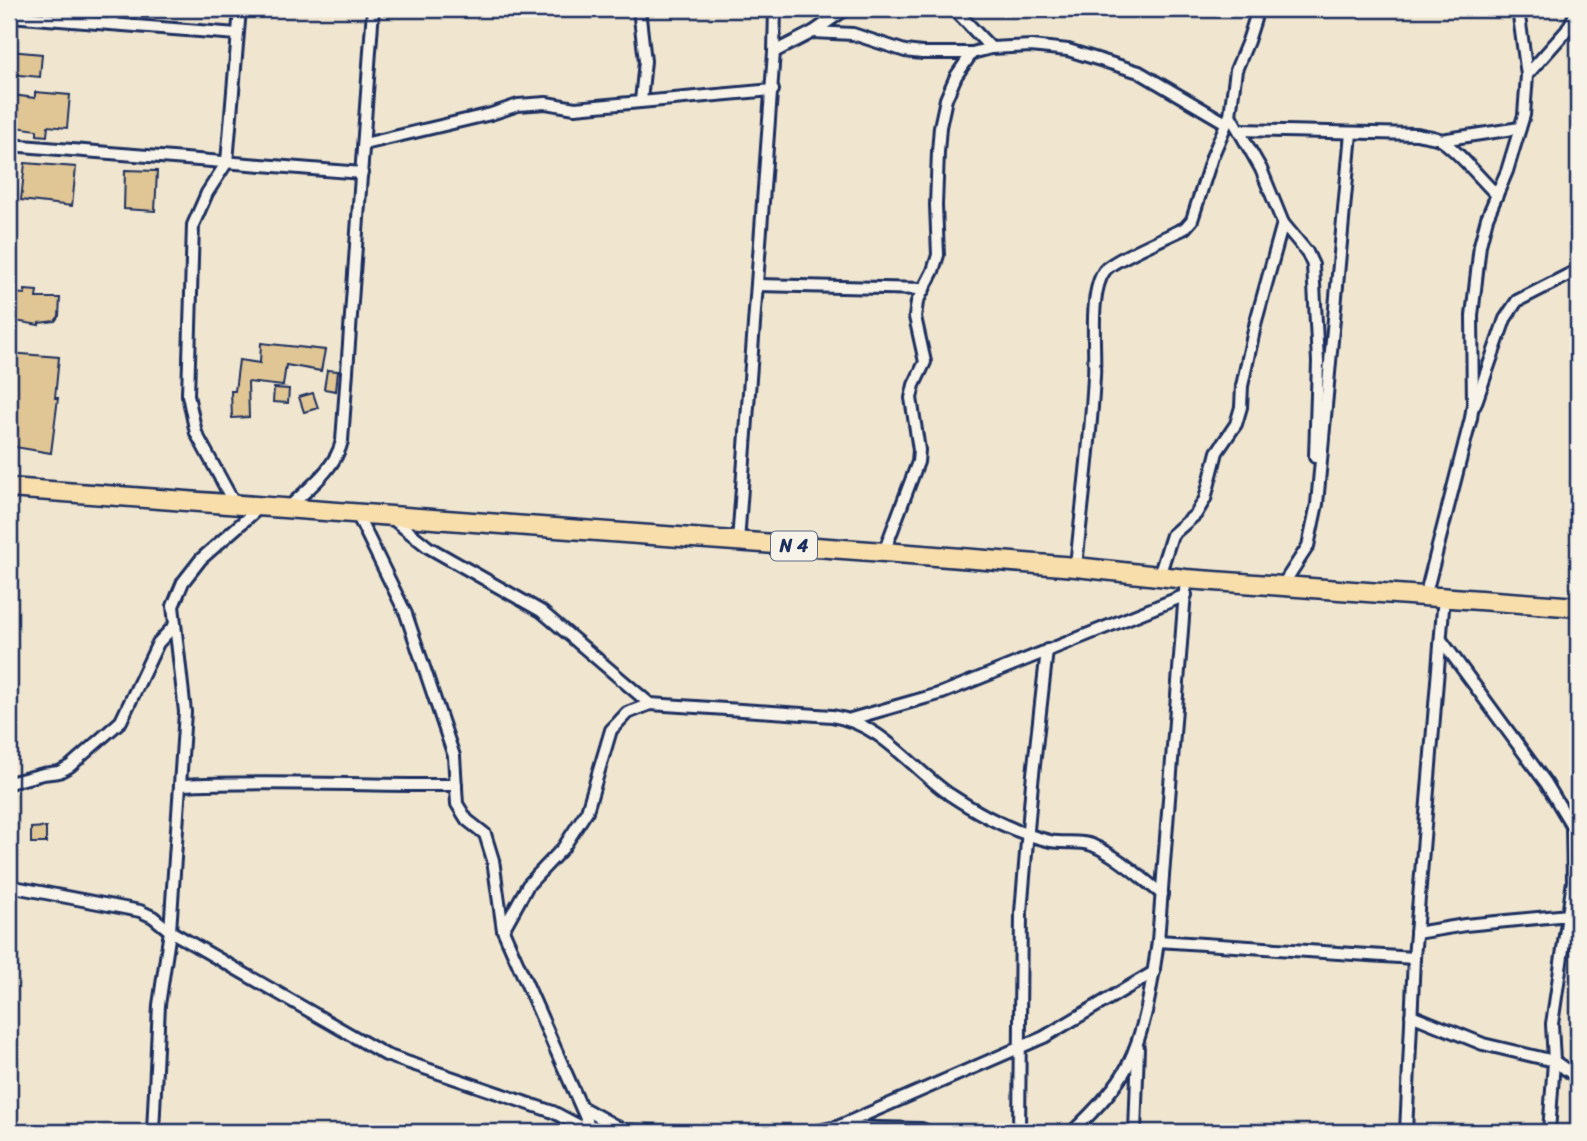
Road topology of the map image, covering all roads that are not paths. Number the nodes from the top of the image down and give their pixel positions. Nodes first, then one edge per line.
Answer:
1 (114, 9) edge
2 (240, 9) edge
3 (373, 9) edge
4 (639, 9) edge
5 (775, 9) edge
6 (846, 9) edge
7 (954, 9) edge
8 (1255, 9) edge
9 (1518, 9) edge
10 (1578, 9) edge
11 (9, 16) edge
12 (113, 24) junction
13 (813, 32) junction
14 (237, 34) junction
15 (991, 48) junction
16 (774, 52) junction
17 (972, 53) junction
18 (1527, 75) junction
19 (773, 90) junction
20 (641, 100) junction
21 (1228, 119) junction
22 (1520, 128) junction
23 (1241, 131) junction
24 (1351, 133) junction
25 (1441, 140) junction
26 (364, 144) junction
27 (9, 145) edge
28 (227, 162) junction
29 (362, 173) junction
30 (1497, 195) junction
31 (1283, 223) junction
32 (1578, 270) edge
33 (758, 285) junction
34 (924, 289) junction
35 (1471, 418) junction
36 (9, 488) edge
37 (1319, 491) junction
38 (235, 505) junction
39 (260, 507) junction
40 (287, 509) junction
41 (357, 514) junction
42 (387, 515) junction
43 (738, 542) junction
44 (884, 552) junction
45 (1076, 567) junction
46 (1159, 576) junction
47 (1282, 586) junction
48 (1186, 587) junction
49 (1425, 597) junction
50 (1444, 597) junction
51 (1578, 607) edge
52 (174, 626) junction
53 (1442, 641) junction
54 (1047, 650) junction
55 (650, 704) junction
56 (851, 719) junction
57 (9, 783) edge
58 (180, 785) junction
59 (456, 785) junction
60 (1028, 834) junction
61 (1576, 879) edge
62 (9, 886) edge
63 (1162, 894) junction
64 (1574, 918) edge
65 (503, 930) junction
66 (170, 931) junction
67 (1416, 933) junction
68 (1158, 941) junction
69 (1414, 958) junction
70 (1154, 972) junction
71 (1411, 1016) junction
72 (1138, 1042) junction
73 (1020, 1048) junction
74 (1554, 1061) junction
75 (1576, 1076) edge
76 (583, 1108) junction
77 (837, 1126) junction
78 (623, 1130) junction
79 (153, 1132) edge
80 (592, 1132) edge
81 (601, 1132) edge
82 (691, 1132) edge
83 (813, 1132) edge
84 (929, 1132) edge
85 (1019, 1132) edge
86 (1072, 1132) edge
87 (1135, 1132) edge
88 (1406, 1132) edge
89 (1549, 1132) edge

1 - 12 street
2 - 14 street
3 - 26 street
4 - 20 street
5 - 16 street
6 - 13 street
7 - 15 street
8 - 21 street
9 - 18 street
10 - 18 street
11 - 12 street
12 - 14 street
13 - 16 street
13 - 17 street
14 - 28 street
15 - 17 street
15 - 21 street
16 - 19 street
17 - 34 street
18 - 22 street
19 - 20 street
19 - 33 street
20 - 26 street
21 - 23 street
21 - 45 street
22 - 25 street
22 - 30 street
23 - 24 street
23 - 31 street
24 - 25 street
24 - 37 street
25 - 30 street
26 - 29 street
27 - 28 street
28 - 29 street
28 - 38 street
29 - 40 street
30 - 35 street
31 - 37 street
31 - 46 street
32 - 35 street
33 - 34 street
33 - 43 street
34 - 44 street
35 - 49 street
36 - 38 main road, N 4
37 - 47 street
38 - 39 main road, N 4
39 - 40 main road, N 4
39 - 52 street
40 - 41 main road, N 4
41 - 42 main road, N 4
41 - 59 street
42 - 43 main road, N 4
42 - 55 street
43 - 44 main road, N 4
44 - 45 main road, N 4
45 - 46 main road, N 4
46 - 48 main road, N 4
47 - 48 main road, N 4
47 - 49 main road, N 4
48 - 54 street
48 - 63 street
49 - 50 main road, N 4
50 - 51 main road, N 4
50 - 53 street
52 - 57 street
52 - 58 street
53 - 61 street
53 - 67 street
54 - 56 street
54 - 60 street
55 - 56 street
55 - 65 street
56 - 60 street
58 - 59 street
58 - 66 street
59 - 65 street
60 - 63 street
60 - 73 street
61 - 64 street
62 - 66 street
63 - 68 street
64 - 67 street
64 - 74 street
65 - 76 street
66 - 79 street
66 - 80 street
67 - 69 street
68 - 69 street
68 - 70 street
69 - 71 street
70 - 72 street
70 - 73 street
71 - 74 street
71 - 88 street
72 - 86 street
72 - 87 street
73 - 77 street
73 - 85 street
74 - 75 street
74 - 89 street
76 - 78 street
76 - 80 street
77 - 83 street
77 - 84 street
78 - 81 street
78 - 82 street

